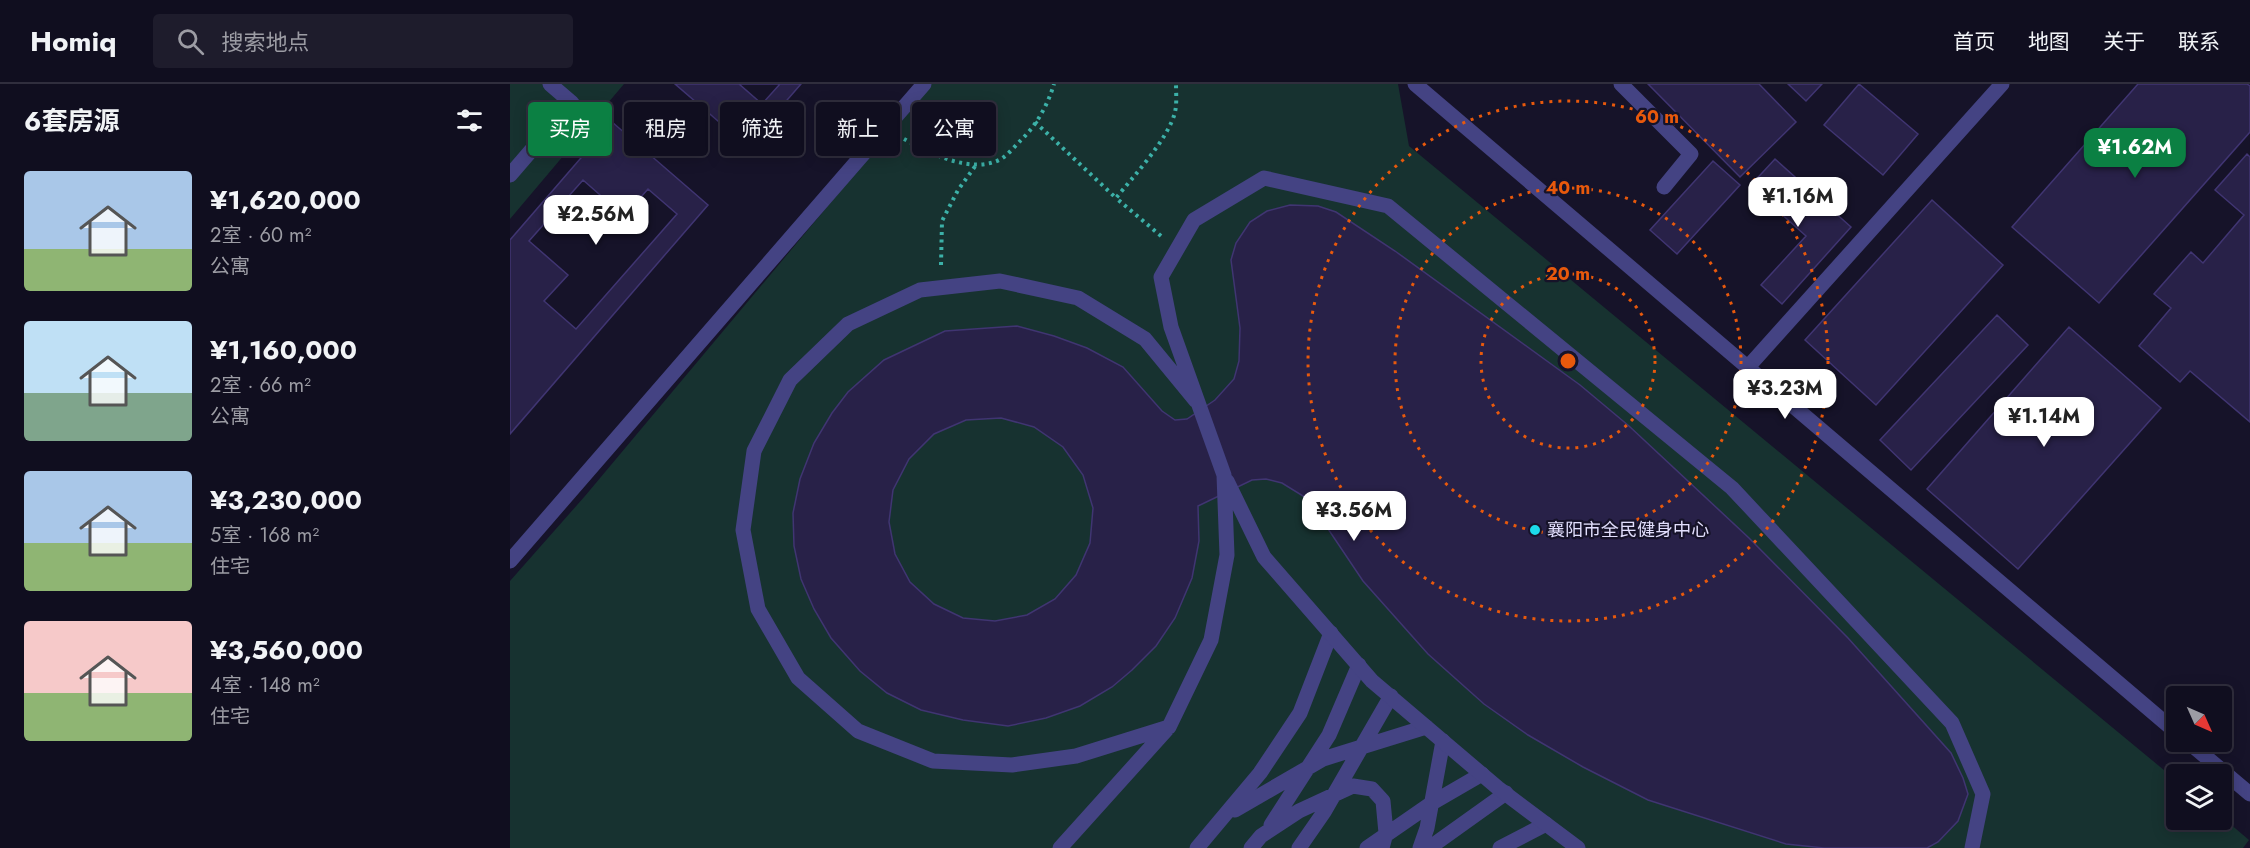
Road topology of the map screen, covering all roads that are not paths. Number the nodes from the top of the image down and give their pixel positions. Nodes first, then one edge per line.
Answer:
1 (550, 84) edge
2 (924, 84) edge
3 (1415, 84) edge
4 (1621, 84) edge
5 (2002, 84) edge
6 (510, 175) edge
7 (1664, 188) dead end
8 (1748, 367) junction
9 (1196, 401) junction
10 (1224, 476) junction
11 (510, 561) edge
12 (1331, 633) junction
13 (1359, 665) junction
14 (1390, 696) junction
15 (2166, 723) edge
16 (1169, 727) junction
17 (1426, 727) junction
18 (1443, 741) junction
19 (1362, 746) junction
20 (2200, 752) edge
21 (1311, 766) junction
22 (1482, 774) junction
23 (1335, 793) junction
24 (1506, 794) junction
25 (2250, 795) edge
26 (1432, 803) junction
27 (1227, 814) junction
28 (1546, 824) junction
29 (1384, 841) edge
30 (1256, 842) edge
31 (1200, 846) edge
32 (1060, 848) edge
33 (1299, 848) edge
34 (1367, 848) edge
35 (1420, 848) edge
36 (1429, 848) edge
37 (1500, 848) edge
38 (1578, 848) edge
39 (1972, 848) edge

1 - 6 street
2 - 11 street
3 - 8 street
4 - 7 street
5 - 8 street
8 - 15 street
9 - 10 street
9 - 16 street
9 - 39 street
10 - 12 street
10 - 16 street
12 - 13 street
12 - 27 street
13 - 14 street
13 - 21 street
14 - 17 street
14 - 19 street
16 - 32 street
17 - 18 street
17 - 19 street
18 - 22 street
18 - 26 street
19 - 21 street
19 - 23 street
20 - 25 street
21 - 27 street
21 - 30 street
22 - 24 street
22 - 26 street
23 - 29 street
23 - 30 street
23 - 33 street
24 - 28 street
24 - 36 street
26 - 29 street
26 - 35 street
27 - 31 street
28 - 37 street
28 - 38 street
29 - 34 street

